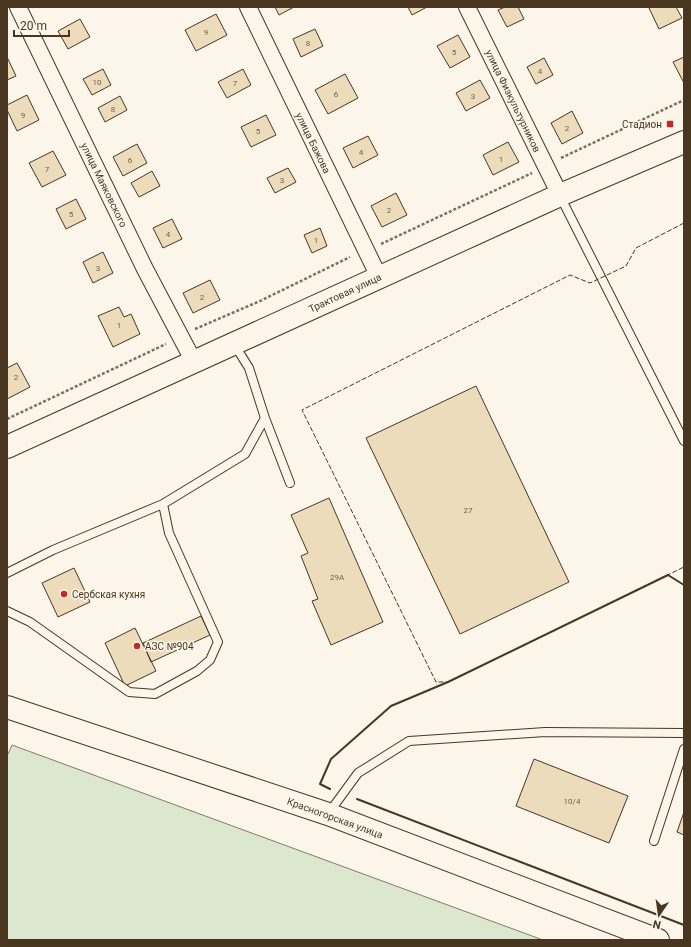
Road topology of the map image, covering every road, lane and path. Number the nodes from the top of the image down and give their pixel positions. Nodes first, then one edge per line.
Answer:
1 (18, 7) edge
2 (248, 7) edge
3 (467, 7) edge
4 (684, 100) edge
5 (684, 142) edge
6 (545, 166) junction
7 (560, 195) junction
8 (365, 249) junction
9 (379, 278) junction
10 (181, 336) junction
11 (234, 344) junction
12 (194, 362) junction
13 (7, 418) edge
14 (265, 418) junction
15 (684, 441) edge
16 (7, 447) edge
17 (290, 483) dead end
18 (163, 504) junction
19 (7, 573) edge
20 (7, 611) edge
21 (8, 710) edge
22 (684, 734) edge
23 (684, 749) edge
24 (328, 814) junction
25 (654, 841) dead end
26 (658, 940) edge

1 - 10 street, улица Маяковского
2 - 8 street, улица Бажова
3 - 6 street, улица Физкультурников
4 - 6 path
5 - 7 main road, Трактовая улица
6 - 7 street, улица Физкультурников
6 - 8 path
7 - 9 main road, Трактовая улица
7 - 15 lane
8 - 9 street, улица Бажова
8 - 10 path
9 - 11 main road, Трактовая улица
10 - 12 street, улица Маяковского
10 - 13 path
11 - 12 main road, Трактовая улица
11 - 14 lane
12 - 16 main road, Трактовая улица
14 - 17 lane
14 - 18 lane
18 - 19 lane
18 - 20 lane
21 - 24 main road, Красногорская улица
22 - 24 lane
23 - 25 lane
24 - 26 main road, Красногорская улица

